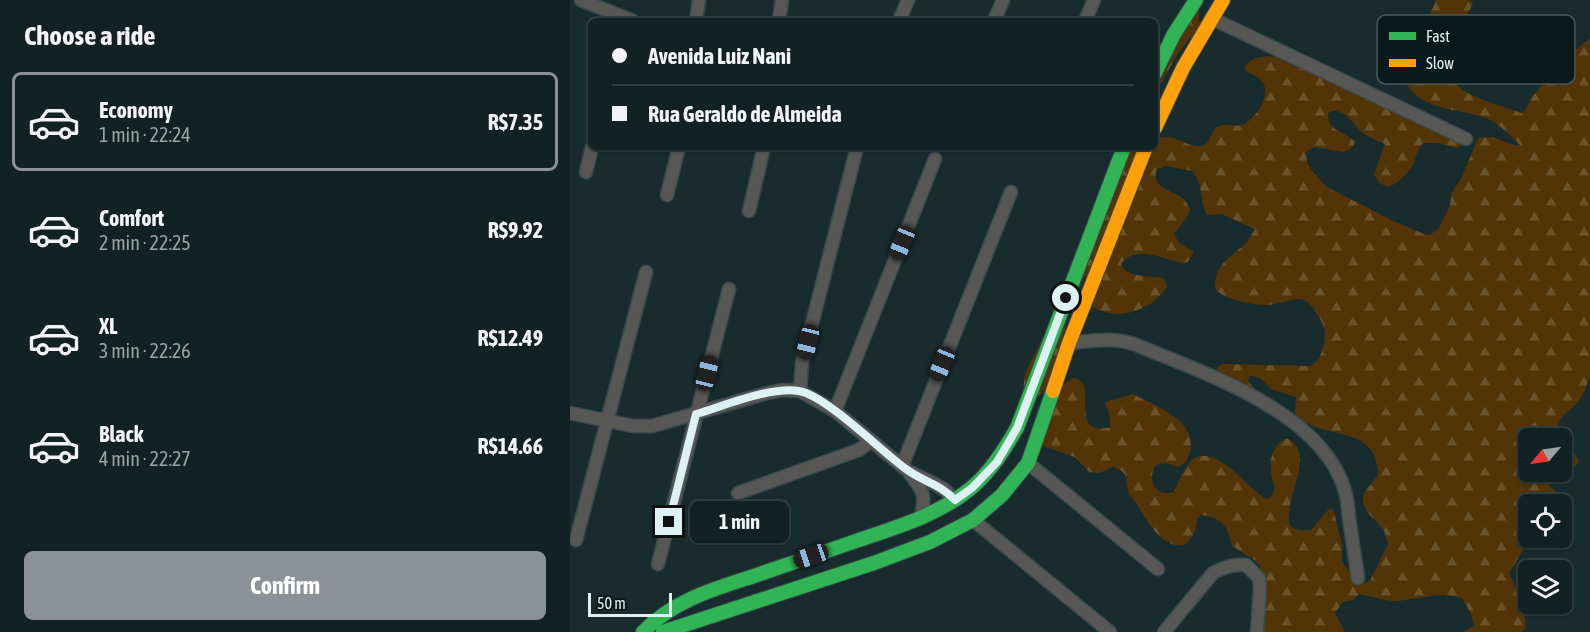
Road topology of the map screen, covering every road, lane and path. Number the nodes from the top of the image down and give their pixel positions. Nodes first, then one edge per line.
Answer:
1 (581, 0) edge
2 (615, 0) edge
3 (699, 0) edge
4 (782, 0) edge
5 (908, 0) edge
6 (1003, 0) edge
7 (1094, 0) edge
8 (1196, 0) edge
9 (1223, 0) edge
10 (613, 14) junction
11 (623, 18) edge
12 (696, 18) edge
13 (779, 18) edge
14 (900, 18) edge
15 (995, 18) edge
16 (1086, 18) edge
17 (1211, 18) junction
18 (1158, 68) edge
19 (1158, 122) edge
20 (1466, 139) dead end
21 (591, 150) edge
22 (678, 150) edge
23 (763, 150) edge
24 (855, 150) edge
25 (1123, 150) edge
26 (1145, 150) edge
27 (935, 159) dead end
28 (586, 172) dead end
29 (1011, 192) dead end
30 (667, 195) dead end
31 (749, 212) dead end
32 (646, 272) dead end
33 (729, 289) dead end
34 (1069, 343) junction
35 (800, 391) junction
36 (835, 411) junction
37 (570, 413) edge
38 (696, 414) junction
39 (607, 421) junction
40 (871, 441) junction
41 (1028, 463) junction
42 (905, 468) junction
43 (738, 493) dead end
44 (955, 500) junction
45 (921, 517) junction
46 (973, 520) junction
47 (576, 540) dead end
48 (658, 564) dead end
49 (1158, 569) dead end
50 (1358, 578) dead end
51 (643, 632) edge
52 (663, 632) edge
53 (1110, 632) edge
54 (1164, 632) edge
55 (1257, 632) edge

1 - 10 street
2 - 10 street
3 - 12 street
4 - 13 street
5 - 14 street
6 - 15 street
7 - 16 street
8 - 18 street
9 - 17 street
10 - 11 street
17 - 19 street
17 - 20 street
21 - 28 street
22 - 30 street
23 - 31 street
24 - 35 street
25 - 44 street
26 - 34 street
27 - 36 street
29 - 42 street
32 - 39 street
33 - 38 street
34 - 41 street
34 - 50 street
35 - 36 street
35 - 38 street
36 - 40 street
37 - 39 street
38 - 39 street
38 - 48 street
39 - 47 street
40 - 42 street
40 - 43 street
41 - 46 street
41 - 49 street
42 - 44 street
42 - 45 street
44 - 45 street
45 - 51 street
46 - 52 street
46 - 53 street
54 - 55 street

